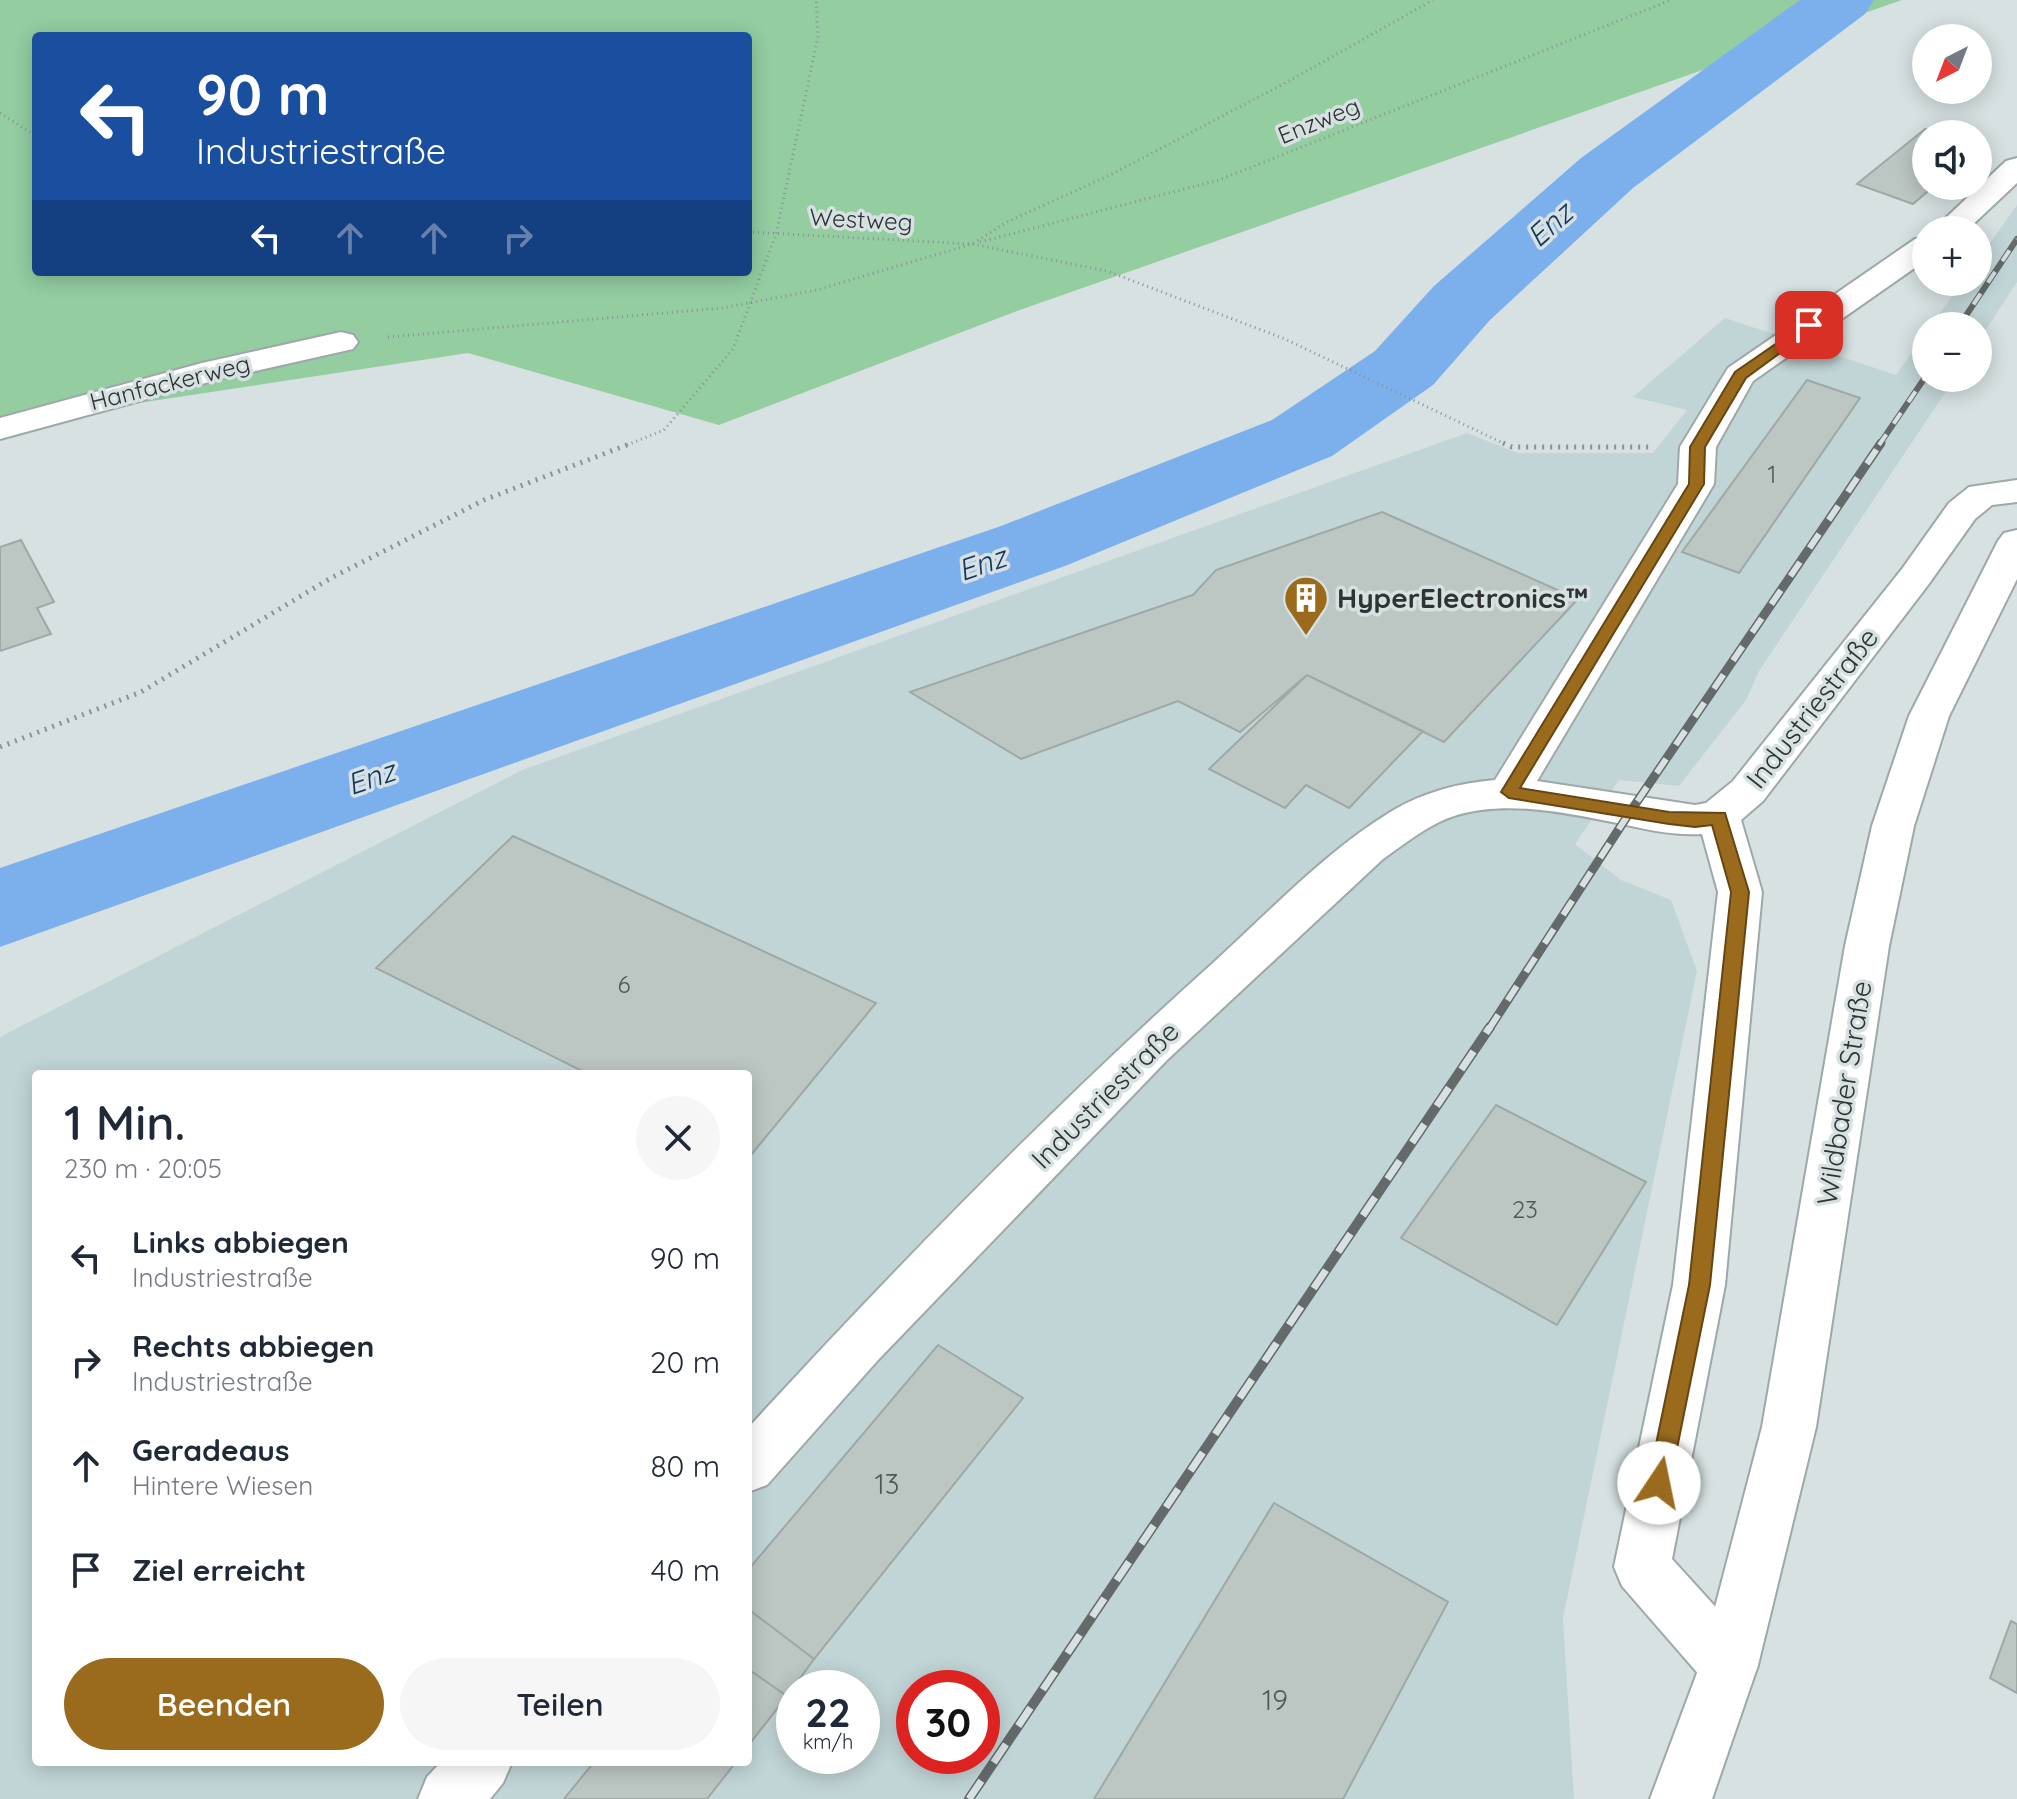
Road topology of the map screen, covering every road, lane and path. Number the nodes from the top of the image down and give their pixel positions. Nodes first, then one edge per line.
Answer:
1 (816, 0) edge
2 (1433, 0) edge
3 (1671, 0) edge
4 (0, 113) edge
5 (32, 133) edge
6 (2017, 167) edge
7 (1964, 216) edge
8 (752, 232) edge
9 (776, 234) junction
10 (972, 244) junction
11 (1912, 256) edge
12 (751, 300) junction
13 (341, 342) joint
14 (0, 429) edge
15 (1698, 447) junction
16 (2017, 491) edge
17 (2017, 541) edge
18 (0, 747) edge
19 (1509, 792) junction
20 (1719, 818) junction
21 (752, 1463) edge
22 (1729, 1665) junction
23 (478, 1766) edge
24 (449, 1799) edge
25 (1681, 1799) edge

1 - 9 path
2 - 10 path
3 - 10 path, Enzweg
4 - 5 path
6 - 7 street
8 - 9 path, Westweg
9 - 10 path, Westweg
9 - 12 path
10 - 12 path
10 - 15 path
11 - 15 street
12 - 13 path
12 - 18 path
13 - 14 street, Hanfackerweg
15 - 19 street
16 - 20 street, Industriestraße
17 - 22 street, Wildbader Straße
19 - 20 street, Industriestraße
19 - 21 street, Industriestraße
20 - 22 street
22 - 25 street, Wildbader Straße
23 - 24 street

